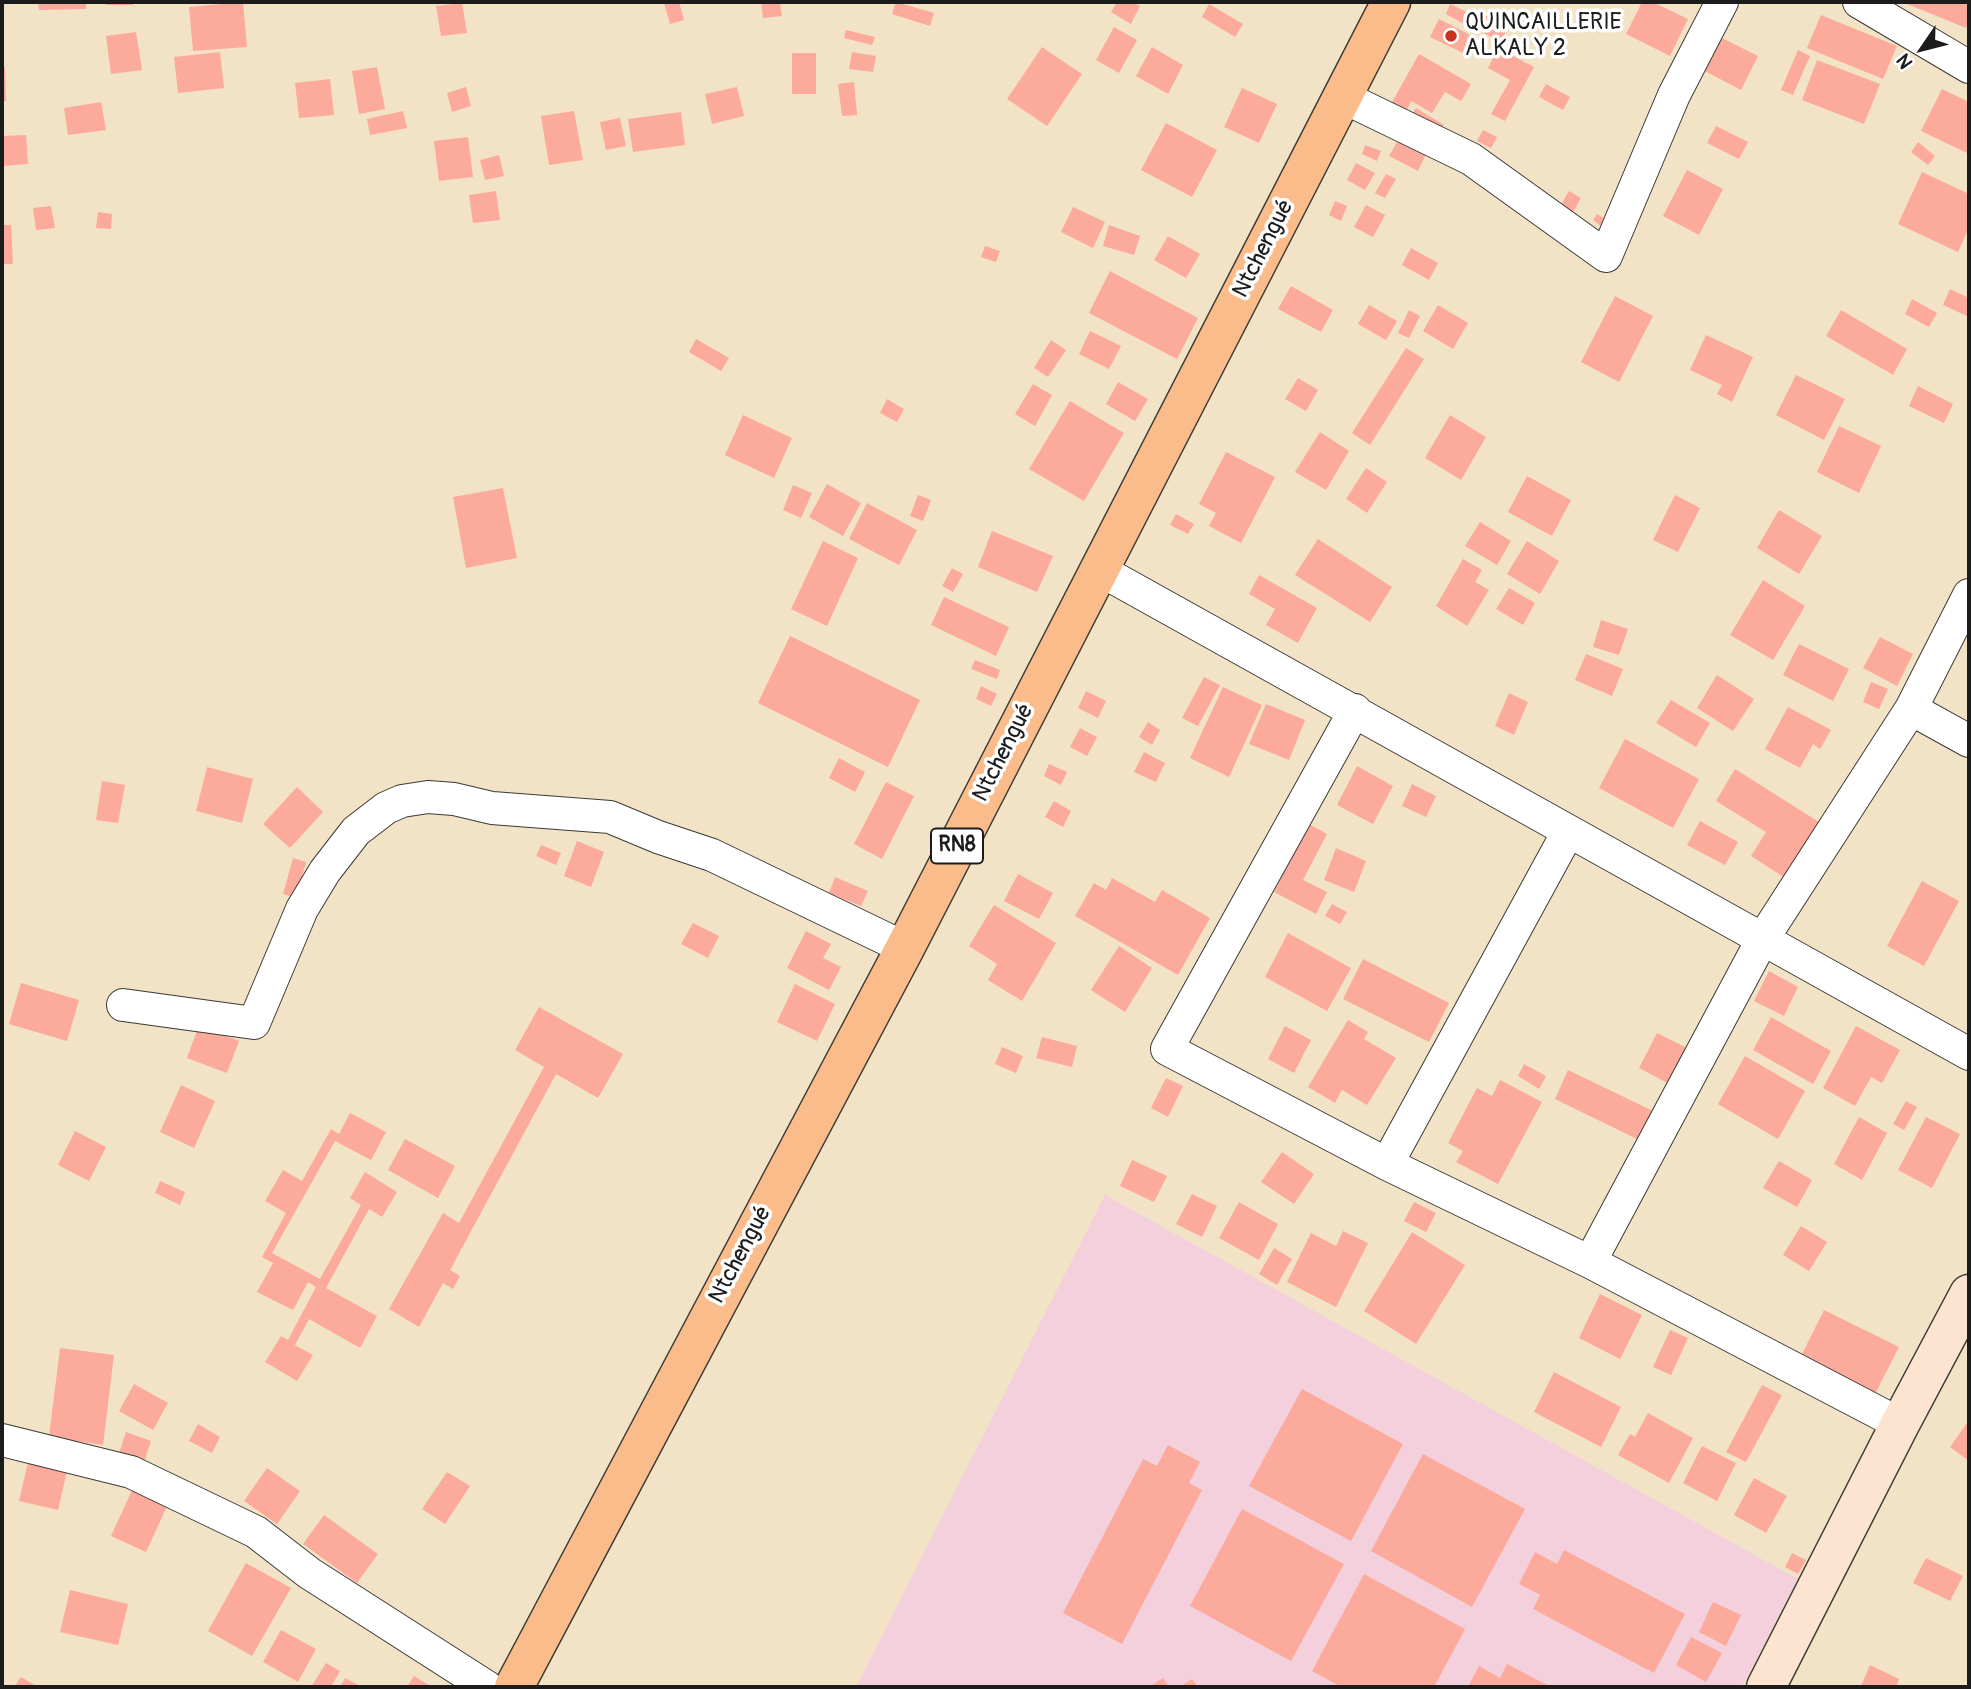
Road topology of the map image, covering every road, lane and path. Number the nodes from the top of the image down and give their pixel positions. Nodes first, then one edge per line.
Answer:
1 (1391, 2) edge
2 (1722, 2) edge
3 (1859, 2) edge
4 (1969, 67) edge
5 (1343, 97) junction
6 (1098, 569) junction
7 (1969, 595) edge
8 (1911, 709) junction
9 (1355, 710) junction
10 (1969, 741) edge
11 (1568, 832) junction
12 (1762, 940) junction
13 (905, 947) junction
14 (122, 1005) dead end
15 (1969, 1054) edge
16 (1387, 1164) junction
17 (1590, 1262) junction
18 (1969, 1294) edge
19 (1900, 1424) junction
20 (2, 1440) edge
21 (487, 1687) edge
22 (514, 1687) edge
23 (1766, 1687) edge

1 - 5 main road, Ntchengué / RN8
2 - 5 street
3 - 4 street
5 - 6 main road, Ntchengué / RN8
6 - 9 street
6 - 13 main road, Ntchengué / RN8
7 - 8 street
8 - 10 street
8 - 12 street
9 - 11 street
9 - 16 street
11 - 12 street
11 - 16 street
12 - 15 street
12 - 17 street
13 - 14 street
13 - 22 main road, Ntchengué / RN8
16 - 17 street
17 - 19 street
18 - 19 street
19 - 23 street
20 - 21 street

